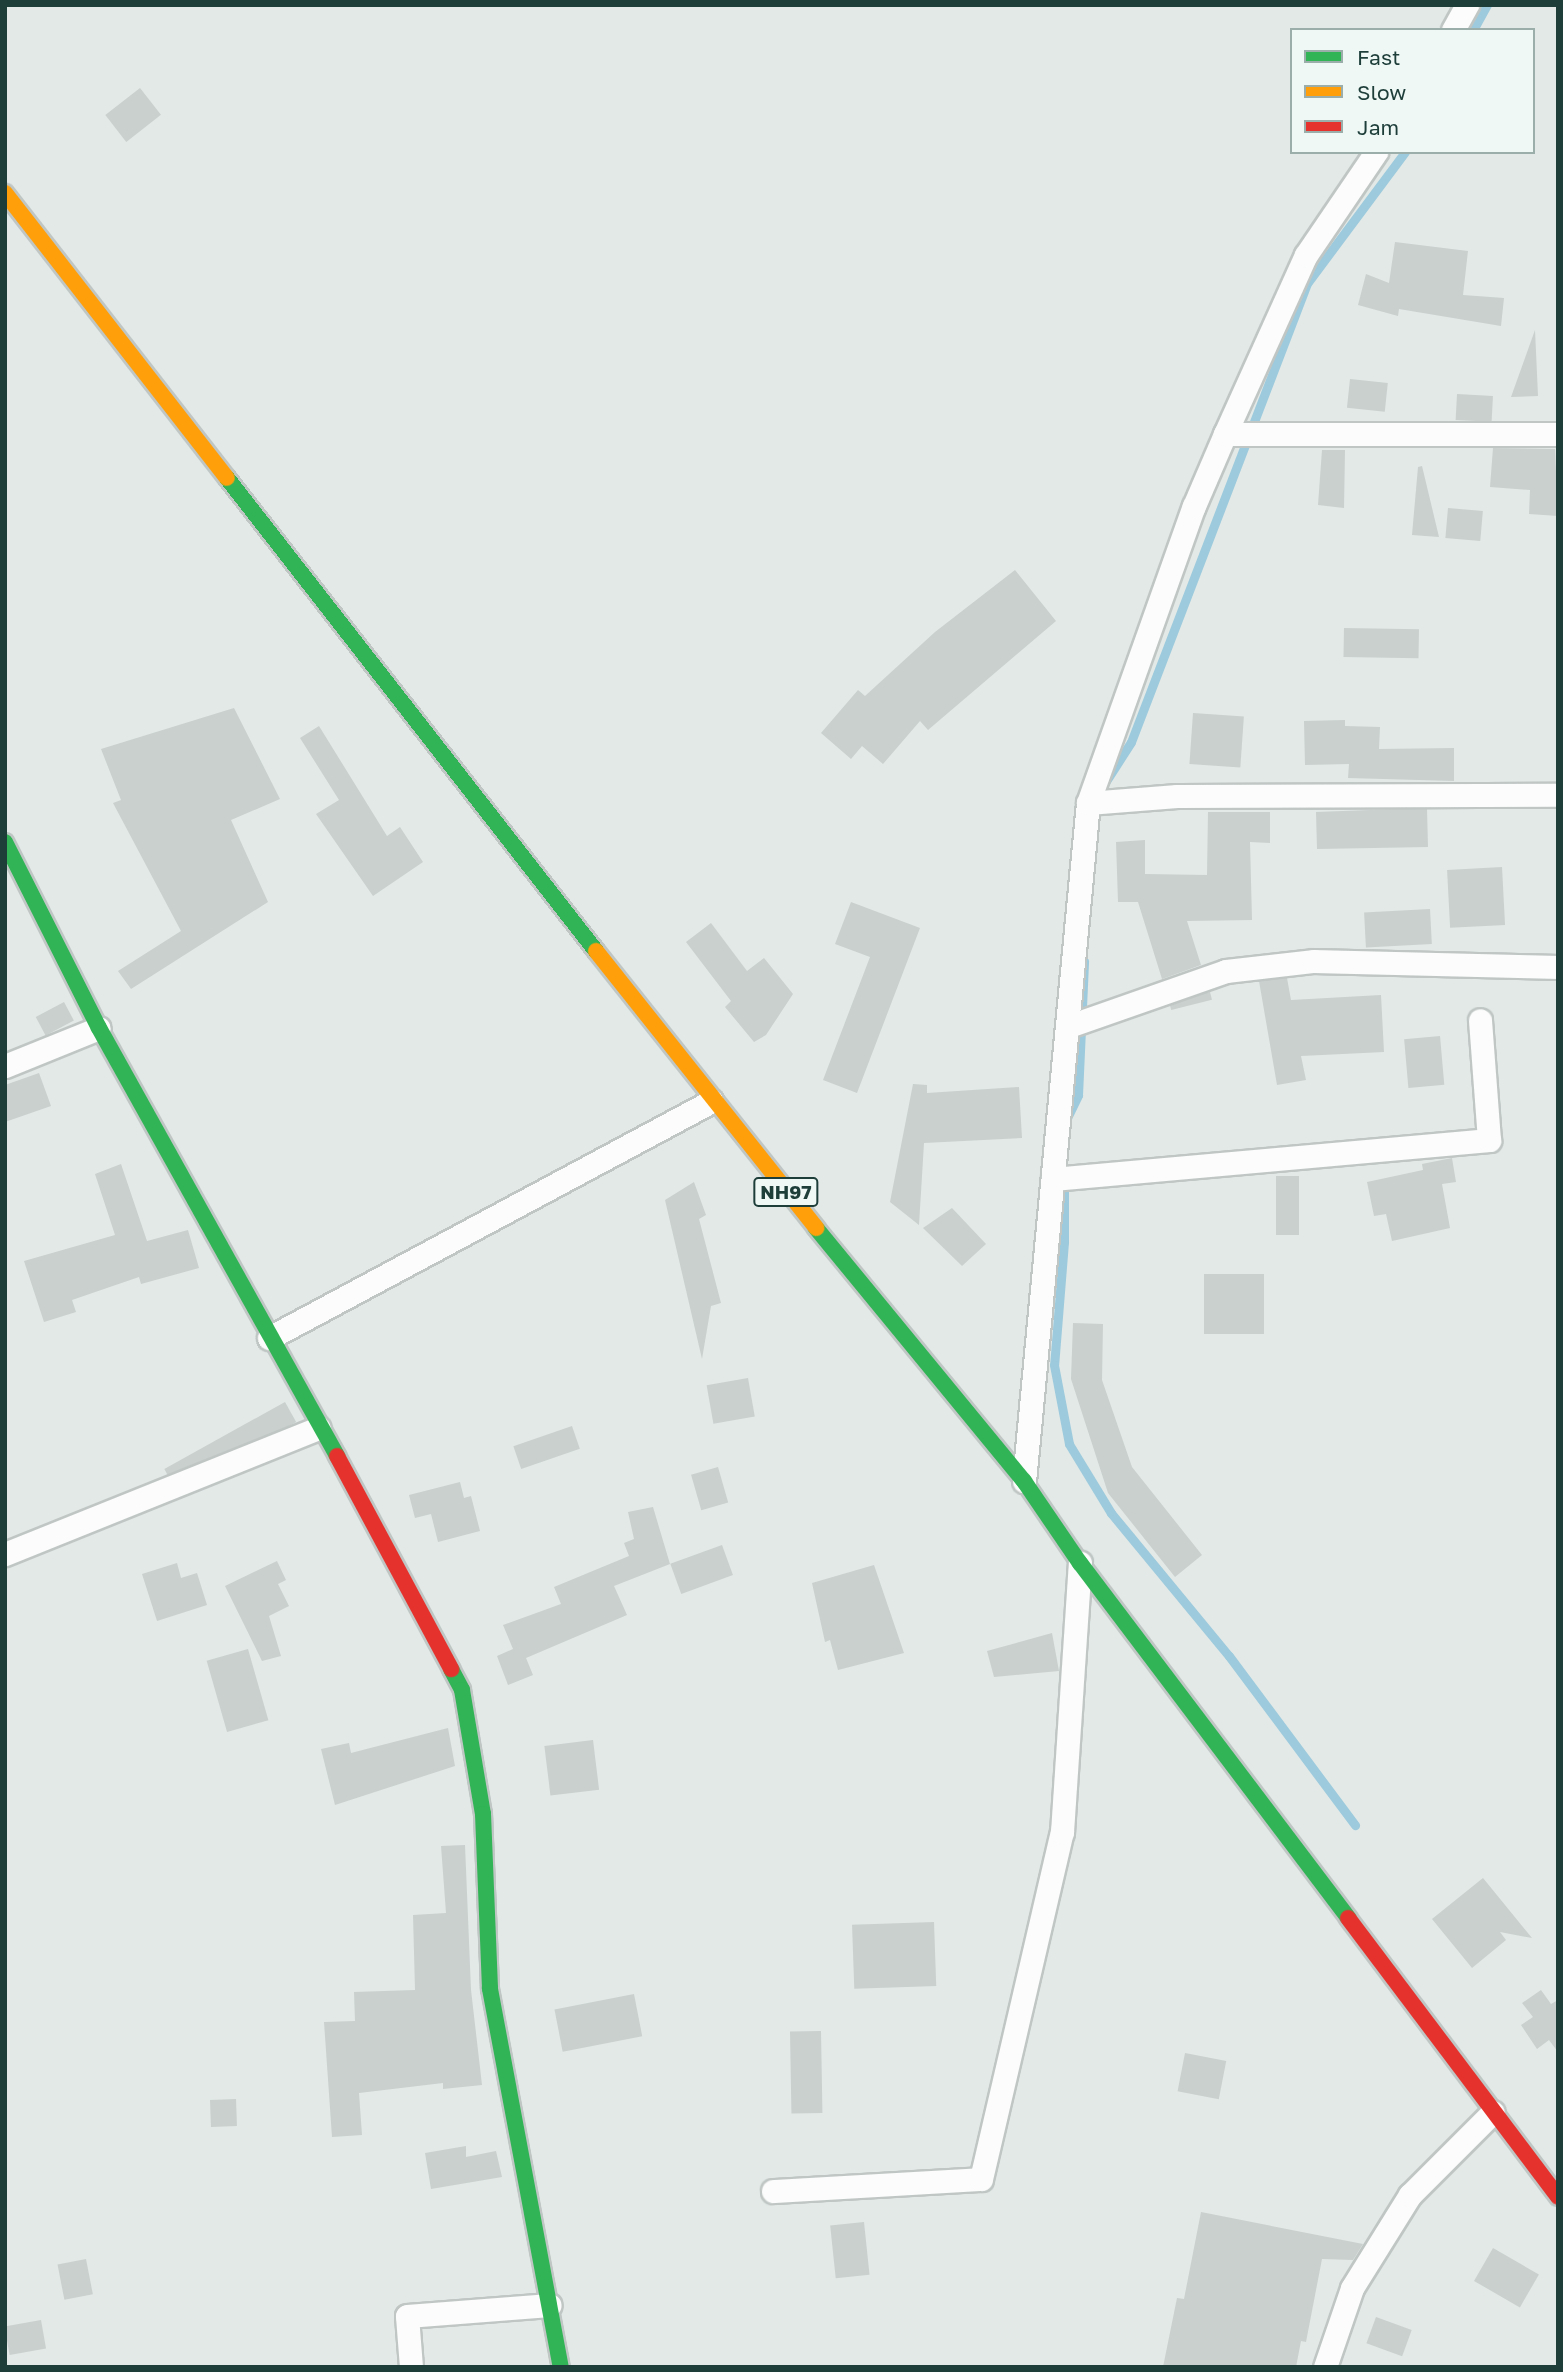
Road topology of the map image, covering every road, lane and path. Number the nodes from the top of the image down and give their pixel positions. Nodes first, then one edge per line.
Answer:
1 (1467, 5) edge
2 (1453, 28) edge
3 (1375, 154) edge
4 (5, 193) edge
5 (1225, 434) junction
6 (1558, 434) edge
7 (1558, 795) edge
8 (1088, 803) junction
9 (5, 842) edge
10 (1558, 967) edge
11 (1480, 1020) dead end
12 (1069, 1026) junction
13 (99, 1028) junction
14 (5, 1066) edge
15 (712, 1101) junction
16 (1053, 1179) junction
17 (269, 1338) junction
18 (319, 1428) junction
19 (1024, 1481) junction
20 (5, 1554) edge
21 (1080, 1563) junction
22 (1493, 2112) junction
23 (773, 2191) dead end
24 (1558, 2197) edge
25 (550, 2305) junction
26 (411, 2367) edge
27 (561, 2367) edge
28 (1325, 2367) edge

1 - 2 street
3 - 5 street
4 - 15 main road, NH97
5 - 6 street
5 - 8 street
7 - 8 street
8 - 12 street
9 - 13 main road
10 - 12 street
11 - 16 street
12 - 16 street
13 - 14 street
13 - 17 main road
15 - 17 street
15 - 19 main road, NH97
16 - 19 street
17 - 18 main road
18 - 20 street
18 - 25 main road
19 - 21 main road, NH97
21 - 22 main road, NH97
21 - 23 street
22 - 24 main road, NH97
22 - 28 street
25 - 26 street
25 - 27 main road

